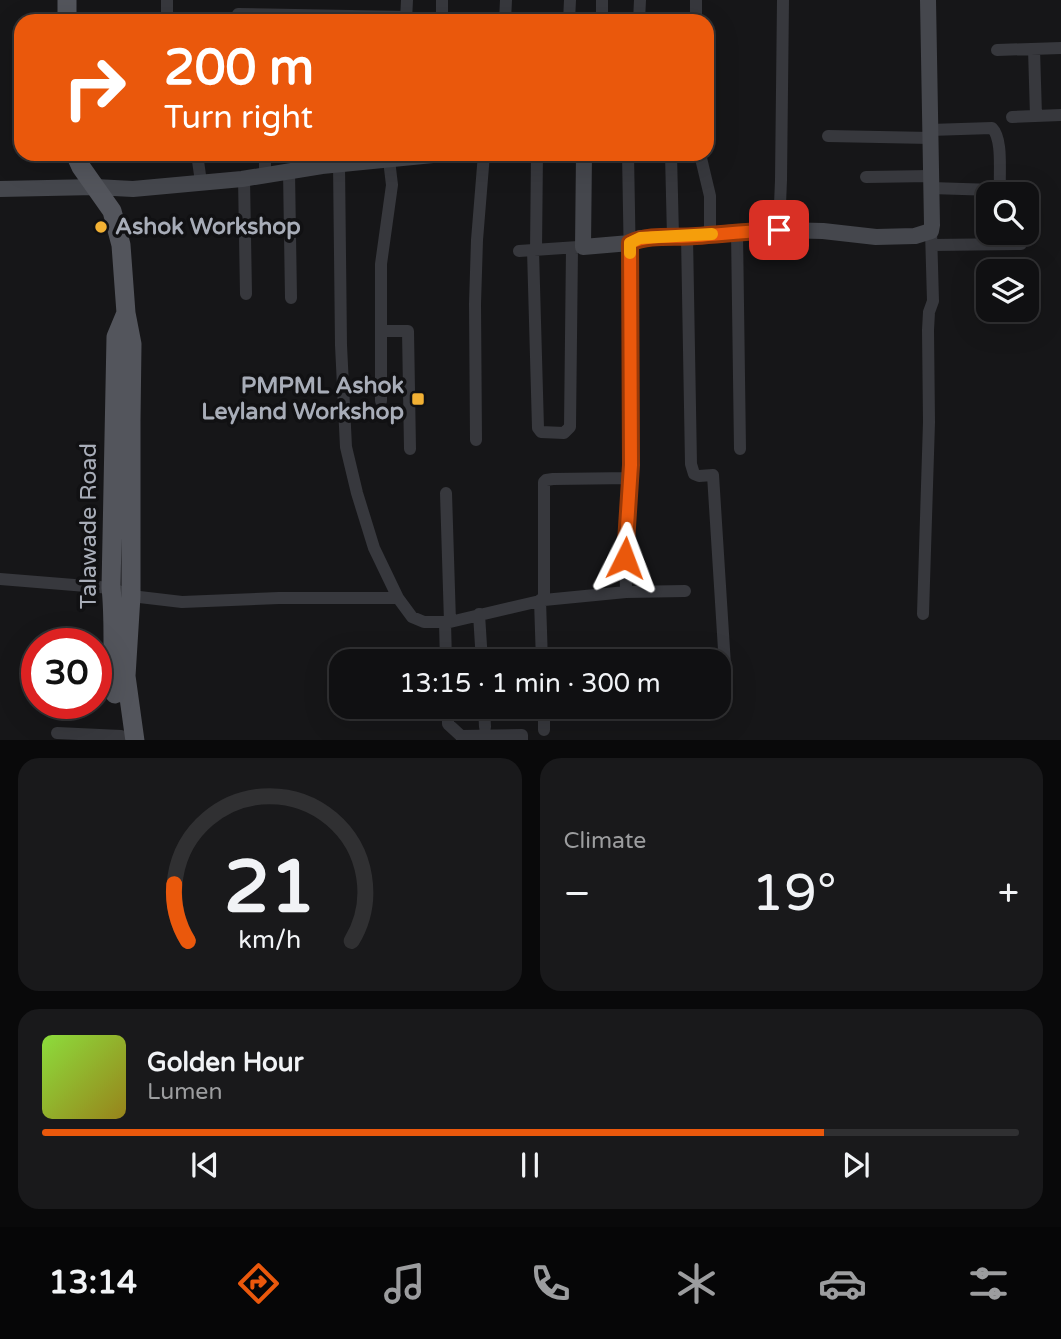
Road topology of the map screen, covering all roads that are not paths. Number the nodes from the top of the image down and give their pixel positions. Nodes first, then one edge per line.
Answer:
1 (783, 0) edge
2 (928, 0) edge
3 (1061, 48) edge
4 (1034, 49) junction
5 (997, 50) dead end
6 (1061, 115) edge
7 (1036, 116) junction
8 (1012, 117) dead end
9 (930, 134) junction
10 (828, 136) dead end
11 (78, 161) edge
12 (198, 161) edge
13 (265, 161) edge
14 (376, 161) edge
15 (389, 161) edge
16 (483, 161) edge
17 (537, 161) edge
18 (584, 161) edge
19 (628, 161) edge
20 (672, 161) edge
21 (702, 161) edge
22 (339, 164) junction
23 (289, 171) junction
24 (265, 175) junction
25 (866, 177) dead end
26 (244, 178) junction
27 (201, 182) junction
28 (931, 182) junction
29 (95, 187) junction
30 (0, 189) edge
31 (779, 230) junction
32 (737, 232) junction
33 (710, 234) junction
34 (680, 237) junction
35 (932, 238) junction
36 (976, 241) edge
37 (630, 243) junction
38 (578, 247) junction
39 (535, 250) junction
40 (519, 251) dead end
41 (246, 294) dead end
42 (291, 298) dead end
43 (126, 313) junction
44 (381, 331) junction
45 (381, 401) dead end
46 (476, 440) dead end
47 (410, 449) dead end
48 (740, 449) dead end
49 (631, 478) junction
50 (446, 493) dead end
51 (0, 579) edge
52 (111, 588) junction
53 (626, 592) junction
54 (685, 592) dead end
55 (131, 596) junction
56 (398, 598) junction
57 (542, 600) junction
58 (479, 614) junction
59 (923, 614) dead end
60 (448, 622) junction
61 (447, 649) edge
62 (480, 649) edge
63 (542, 649) edge
64 (724, 649) edge
65 (448, 719) edge
66 (485, 719) edge
67 (544, 719) edge
68 (485, 727) dead end
69 (544, 730) dead end
70 (57, 733) dead end
71 (462, 738) edge
72 (126, 739) edge
73 (522, 740) edge

1 - 31 street
2 - 9 street
3 - 4 street
4 - 5 street
4 - 7 street
6 - 7 street
7 - 8 street
9 - 10 street
9 - 28 street
9 - 28 street
11 - 29 main road, Talawade Road
12 - 27 street
13 - 24 street
14 - 22 street
15 - 44 street
16 - 46 street
17 - 39 street
18 - 38 street
19 - 37 street
20 - 34 street
21 - 33 street
22 - 23 street
22 - 56 street
23 - 24 street
23 - 42 street
24 - 26 street
25 - 28 street
26 - 27 street
26 - 41 street
27 - 29 street
28 - 35 street
29 - 30 street
29 - 43 main road, Talawade Road
31 - 32 street
31 - 35 street
32 - 33 street
32 - 48 street
33 - 34 street
34 - 37 street
34 - 64 street
35 - 36 street
35 - 59 street
37 - 38 street
37 - 49 street
38 - 39 street
38 - 39 street
39 - 40 street
43 - 52 main road, Talawade Road
43 - 55 main road, Talawade Road
44 - 45 street
44 - 47 street
49 - 53 street
49 - 57 street
50 - 60 street
51 - 52 street
52 - 55 street
52 - 72 main road, Talawade Road
53 - 54 street
53 - 57 street
55 - 56 street
55 - 72 main road, Talawade Road
56 - 60 street
57 - 58 street
57 - 63 street
58 - 60 street
58 - 62 street
60 - 61 street
65 - 71 street
66 - 68 street
67 - 69 street
70 - 72 street
71 - 73 street

